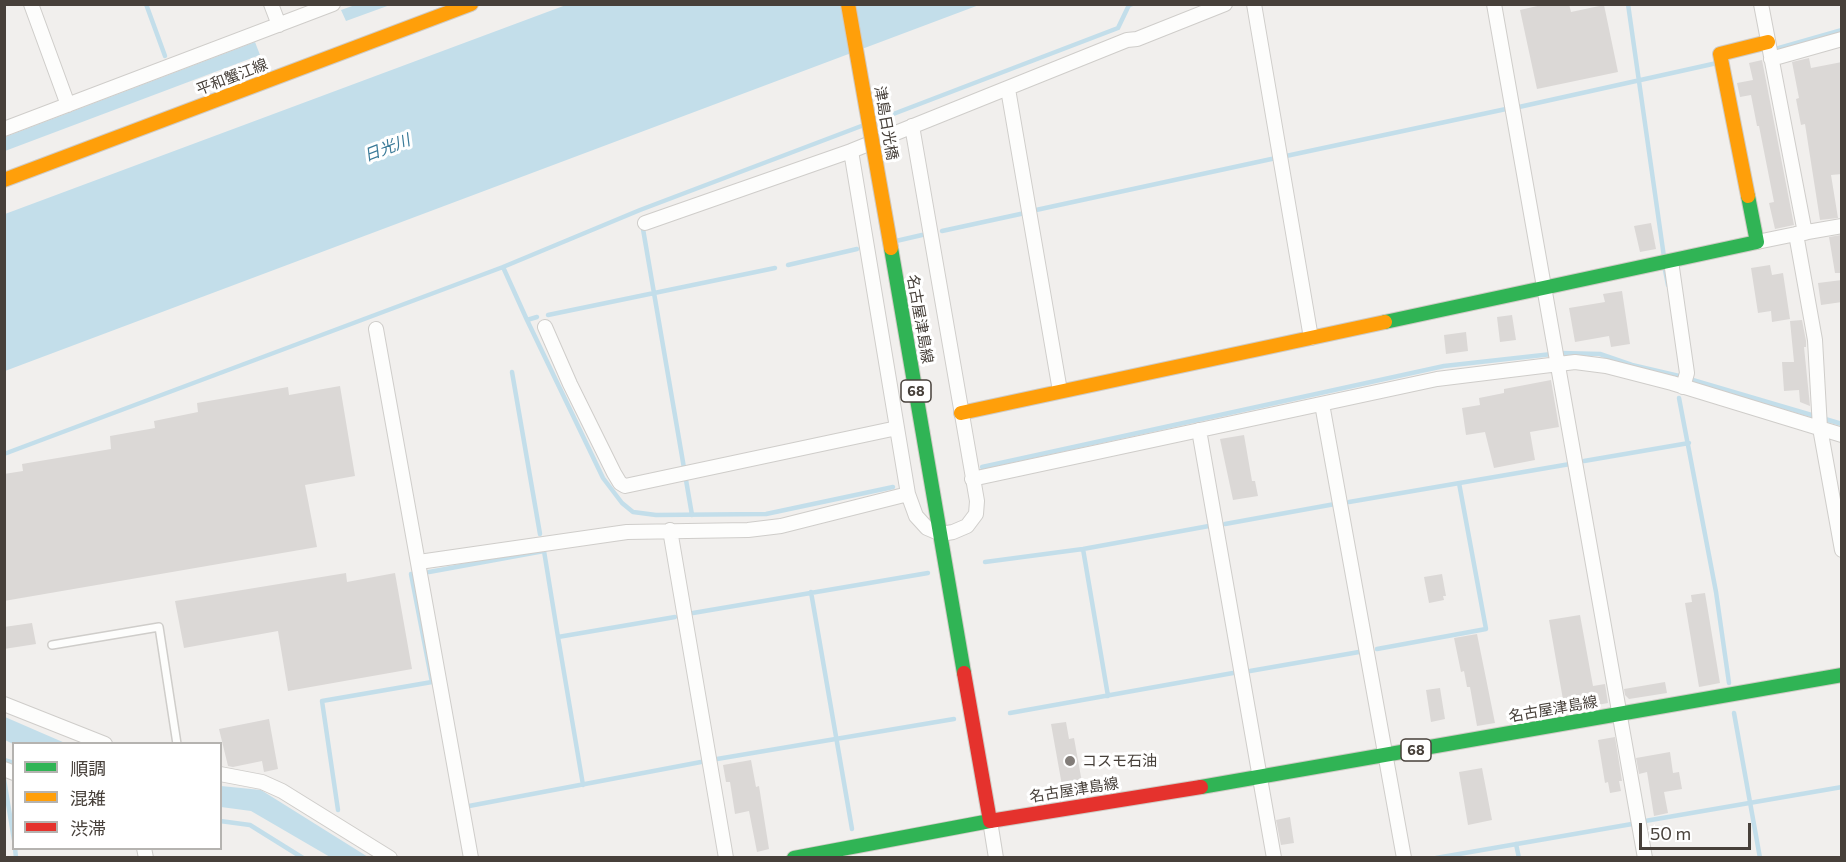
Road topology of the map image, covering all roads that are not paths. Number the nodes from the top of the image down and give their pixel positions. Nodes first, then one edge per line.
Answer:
1 (31, 4) edge
2 (271, 4) edge
3 (333, 4) edge
4 (471, 4) edge
5 (848, 4) edge
6 (1225, 4) edge
7 (1254, 4) edge
8 (1494, 4) edge
9 (1761, 4) edge
10 (279, 25) junction
11 (1842, 39) edge
12 (1768, 42) junction
13 (1771, 58) junction
14 (1008, 89) junction
15 (68, 105) junction
16 (912, 126) junction
17 (4, 129) edge
18 (850, 151) junction
19 (4, 180) edge
20 (645, 223) dead end
21 (1842, 226) edge
22 (1801, 234) junction
23 (1757, 242) junction
24 (891, 248) joint
25 (1671, 261) junction
26 (1544, 289) junction
27 (545, 327) dead end
28 (376, 329) dead end
29 (1311, 338) junction
30 (1557, 363) junction
31 (1685, 380) junction
32 (1060, 391) junction
33 (1322, 404) junction
34 (961, 413) junction
35 (1820, 421) junction
36 (897, 428) junction
37 (1199, 430) junction
38 (1842, 435) edge
39 (972, 479) junction
40 (908, 494) junction
41 (670, 530) junction
42 (941, 534) junction
43 (1842, 550) edge
44 (419, 562) junction
45 (52, 645) dead end
46 (1842, 675) edge
47 (4, 704) edge
48 (1620, 714) junction
49 (100, 742) edge
50 (177, 742) edge
51 (1387, 755) junction
52 (222, 774) edge
53 (1260, 777) junction
54 (990, 820) junction
55 (390, 858) edge
56 (471, 858) edge
57 (726, 858) edge
58 (794, 858) edge
59 (996, 858) edge
60 (1274, 858) edge
61 (1404, 858) edge
62 (1645, 858) edge

1 - 15 street
2 - 10 street
3 - 10 street
4 - 19 main road, 平和蟹江線
5 - 24 main road, 津島日光橋 / 68, bridge
6 - 14 street
7 - 29 street
8 - 26 street
9 - 12 street
10 - 15 street
11 - 13 street
12 - 13 street
12 - 23 main road
13 - 22 street
14 - 16 street
14 - 32 street
15 - 17 street
16 - 18 street
16 - 34 street
18 - 20 street
18 - 36 street
21 - 22 street
22 - 23 street
22 - 35 street
23 - 25 main road
24 - 42 main road, 名古屋津島線 / 68
25 - 26 main road
25 - 31 street
26 - 29 main road
26 - 30 street
27 - 36 street
28 - 44 street
29 - 32 main road
30 - 31 street
30 - 33 street
30 - 48 street
31 - 35 street
32 - 34 main road
33 - 37 street
33 - 51 street
34 - 39 street
35 - 38 street
35 - 43 street
36 - 40 street
37 - 39 street
37 - 53 street
39 - 42 street
40 - 41 street
40 - 42 street
41 - 44 street
41 - 57 street
42 - 54 main road, 名古屋津島線 / 68
44 - 56 street
45 - 50 lane
46 - 48 main road, 名古屋津島線 / 68
47 - 49 street
48 - 51 main road, 名古屋津島線 / 68
48 - 62 street
51 - 53 main road, 名古屋津島線 / 68
51 - 61 street
52 - 55 street
53 - 54 main road, 名古屋津島線 / 68
53 - 60 street
54 - 58 main road
54 - 59 street

